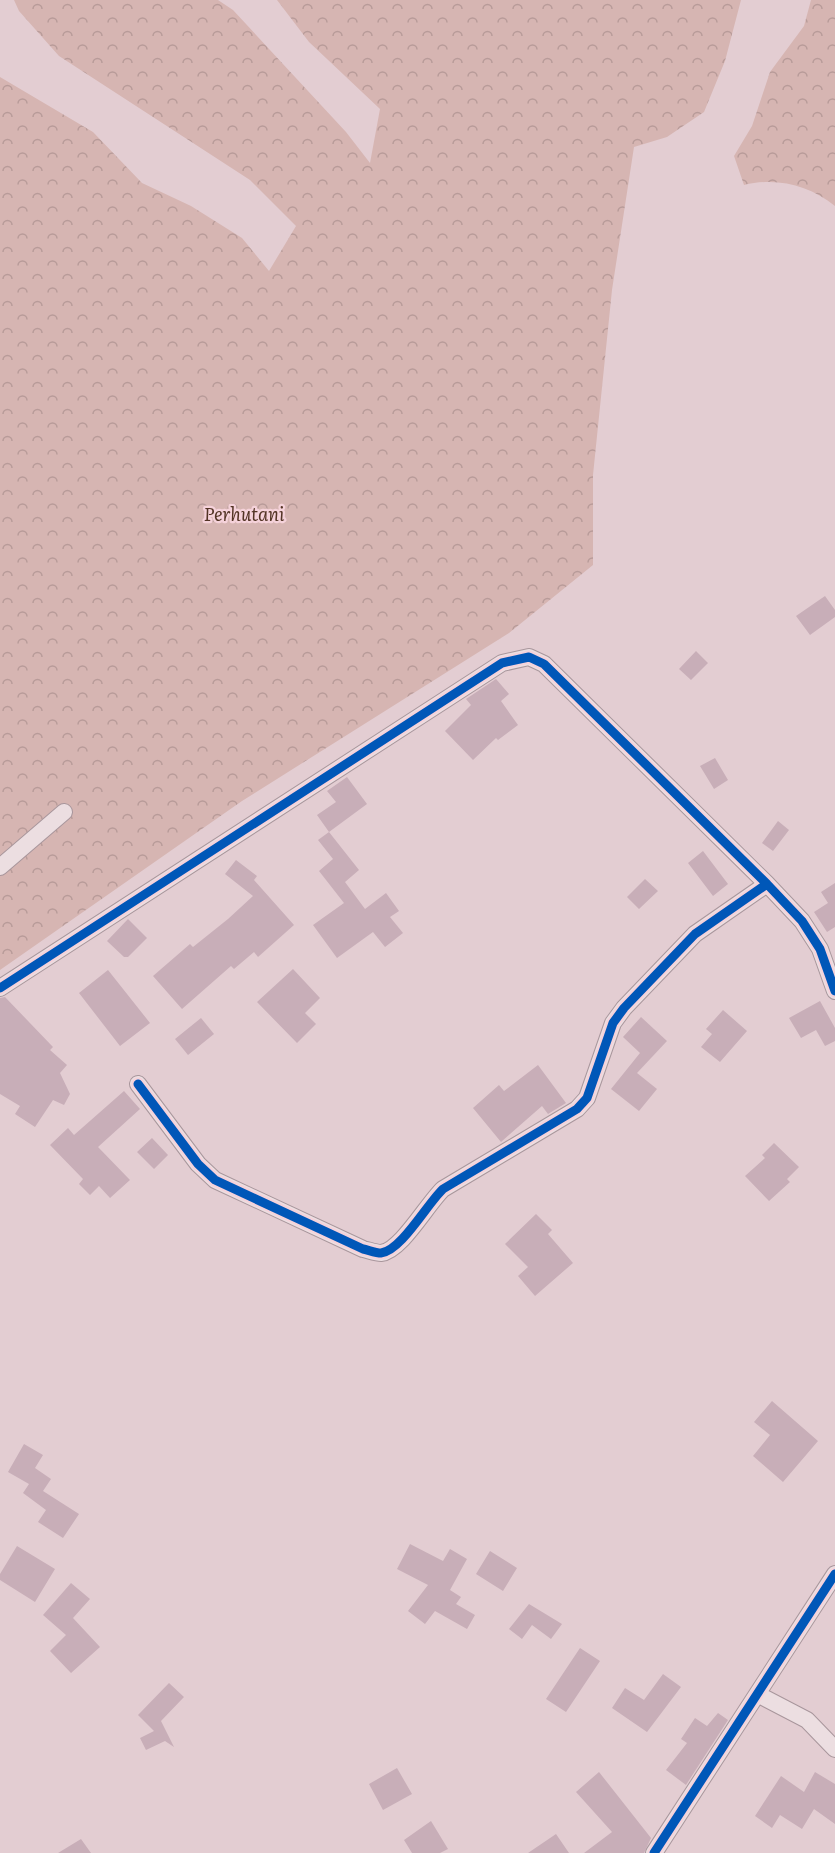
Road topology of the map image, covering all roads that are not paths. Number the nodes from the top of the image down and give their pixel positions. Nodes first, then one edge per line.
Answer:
1 (64, 812) dead end
2 (0, 867) edge
3 (767, 884) junction
4 (0, 988) edge
5 (835, 991) edge
6 (138, 1084) dead end
7 (835, 1574) edge
8 (759, 1695) junction
9 (835, 1749) edge
10 (654, 1853) edge

1 - 2 street
3 - 4 street
3 - 5 street
3 - 6 street
7 - 8 street
8 - 9 street
8 - 10 street

